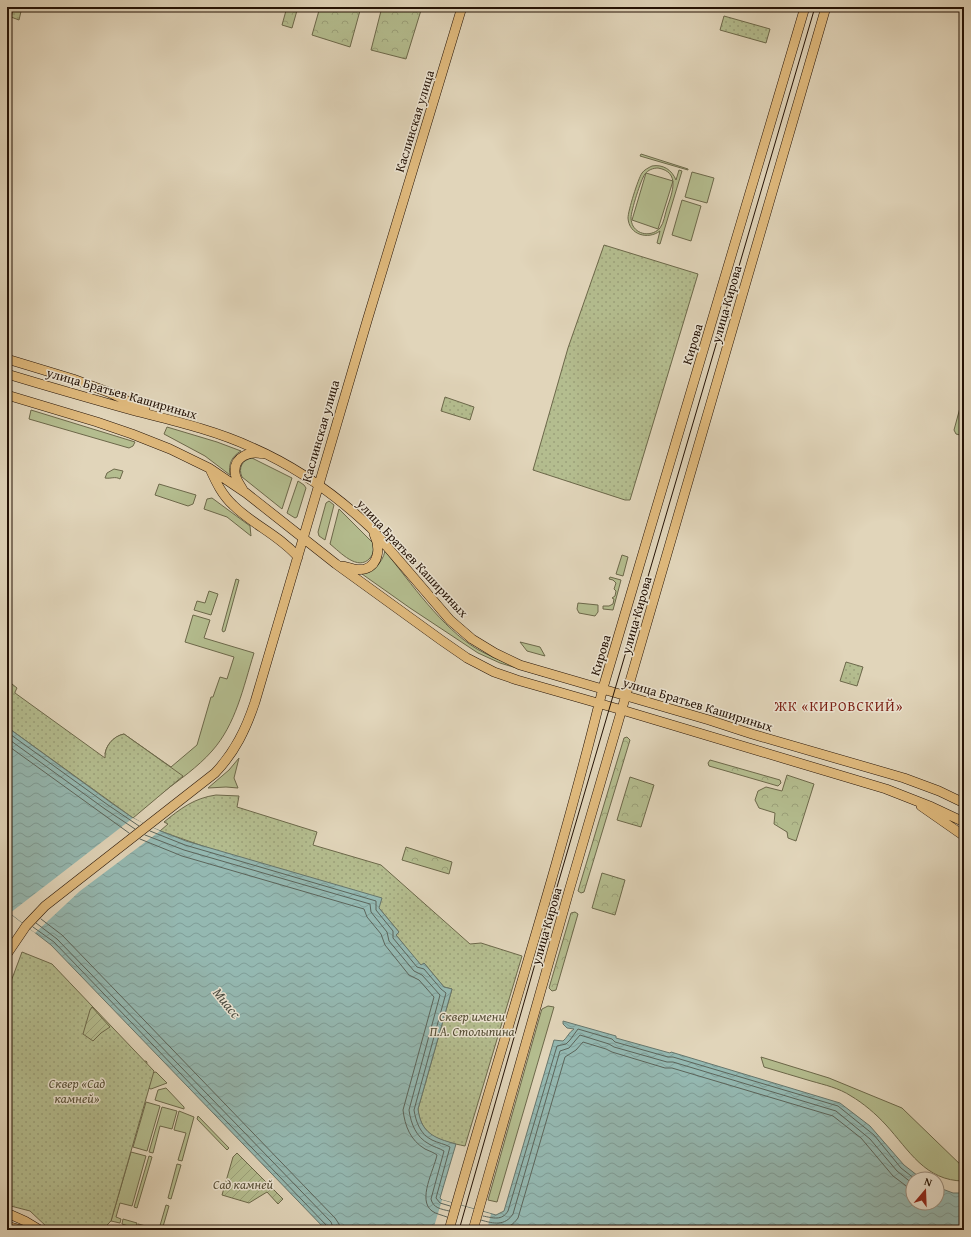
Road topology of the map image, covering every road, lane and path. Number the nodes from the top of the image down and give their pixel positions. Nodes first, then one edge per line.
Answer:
1 (462, 7) edge
2 (805, 7) edge
3 (826, 7) edge
4 (7, 359) edge
5 (7, 374) edge
6 (7, 395) edge
7 (168, 420) junction
8 (270, 456) junction
9 (209, 468) junction
10 (318, 484) junction
11 (246, 493) junction
12 (371, 528) junction
13 (304, 537) junction
14 (298, 557) junction
15 (336, 564) junction
16 (603, 688) junction
17 (627, 695) junction
18 (599, 704) junction
19 (622, 710) junction
20 (964, 803) edge
21 (944, 816) junction
22 (964, 822) edge
23 (964, 836) edge
24 (7, 954) edge
25 (7, 1213) edge
26 (7, 1226) edge
27 (21, 1230) edge
28 (40, 1230) edge
29 (449, 1230) edge
30 (473, 1230) edge

1 - 10 main road, Каслинская улица
2 - 16 main road, Кирова
3 - 17 main road, улица Кирова
4 - 7 main road
5 - 7 main road, улица Братьев Кашириных
6 - 9 main road, улица Братьев Кашириных
7 - 8 main road, улица Братьев Кашириных
8 - 10 main road, улица Братьев Кашириных
8 - 11 main road
9 - 11 main road, улица Братьев Кашириных
9 - 14 main road
10 - 12 main road, улица Братьев Кашириных
10 - 13 main road, Каслинская улица
11 - 13 main road, улица Братьев Кашириных
12 - 15 main road
12 - 16 main road, улица Братьев Кашириных
13 - 14 main road, Каслинская улица
13 - 15 main road, улица Братьев Кашириных
14 - 24 main road, Каслинская улица
15 - 18 main road, улица Братьев Кашириных
16 - 17 main road, улица Братьев Кашириных
16 - 18 main road, улица Кирова
17 - 19 main road, улица Кирова
17 - 20 main road, улица Братьев Кашириных
18 - 19 main road, улица Братьев Кашириных
18 - 29 main road, улица Кирова
19 - 21 main road, улица Братьев Кашириных
19 - 30 main road, улица Кирова
21 - 22 main road
21 - 23 main road
25 - 28 main road
26 - 27 main road

